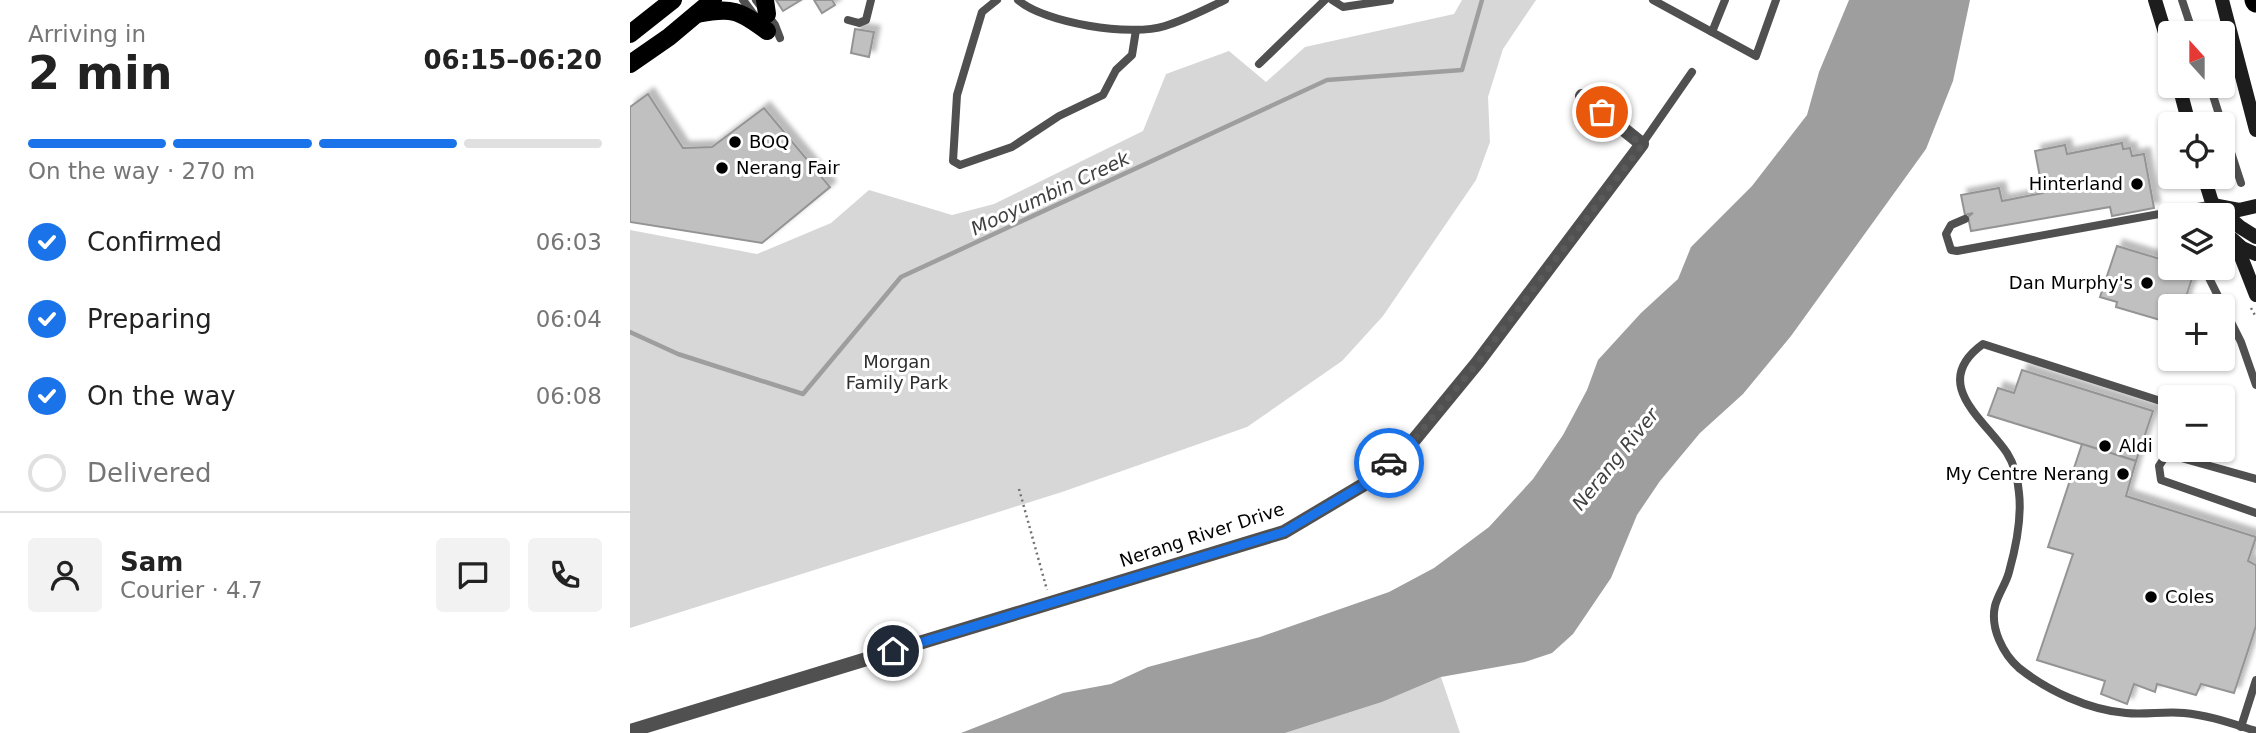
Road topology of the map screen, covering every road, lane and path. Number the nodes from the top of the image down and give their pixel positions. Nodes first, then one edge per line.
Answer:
1 (658, 0) edge
2 (673, 0) edge
3 (713, 0) edge
4 (743, 0) edge
5 (872, 0) edge
6 (997, 0) edge
7 (1018, 0) edge
8 (1225, 0) edge
9 (1325, 0) edge
10 (1332, 0) edge
11 (1390, 0) edge
12 (1653, 0) edge
13 (1725, 0) edge
14 (1776, 0) edge
15 (2155, 0) edge
16 (2182, 0) edge
17 (2222, 0) edge
18 (764, 11) edge
19 (697, 14) junction
20 (848, 20) dead end
21 (2161, 21) edge
22 (2189, 21) edge
23 (630, 23) edge
24 (1136, 30) junction
25 (1712, 32) junction
26 (630, 34) edge
27 (630, 64) edge
28 (1259, 64) dead end
29 (1692, 72) dead end
30 (1582, 96) dead end
31 (2256, 130) edge
32 (1642, 145) junction
33 (2235, 165) edge
34 (2241, 183) dead end
35 (2256, 206) edge
36 (2235, 210) edge
37 (2158, 216) edge
38 (1965, 219) dead end
39 (2235, 224) edge
40 (2256, 236) edge
41 (2236, 244) joint
42 (2256, 254) edge
43 (2210, 280) edge
44 (2256, 295) edge
45 (2256, 384) edge
46 (2158, 400) edge
47 (2256, 479) edge
48 (1019, 489) dead end
49 (2256, 513) edge
50 (1051, 603) junction
51 (2256, 680) edge
52 (2241, 727) junction
53 (630, 731) edge
54 (2256, 731) edge

1 - 23 main road
2 - 26 main road
3 - 19 main road
4 - 18 lane
5 - 20 lane
6 - 24 lane
7 - 24 lane
8 - 24 lane
9 - 28 lane
10 - 11 lane
12 - 25 lane
13 - 25 lane
14 - 25 lane
15 - 21 main road
16 - 22 lane
17 - 31 main road
18 - 19 main road
19 - 27 main road
29 - 32 lane
30 - 32 street
32 - 50 street, Nerang River Drive
33 - 34 lane
35 - 36 main road
37 - 38 lane
39 - 40 main road
41 - 42 main road
41 - 44 main road
43 - 45 lane
46 - 52 lane
47 - 49 lane
48 - 50 path
50 - 53 street, Nerang River Drive
51 - 52 lane
52 - 54 lane

